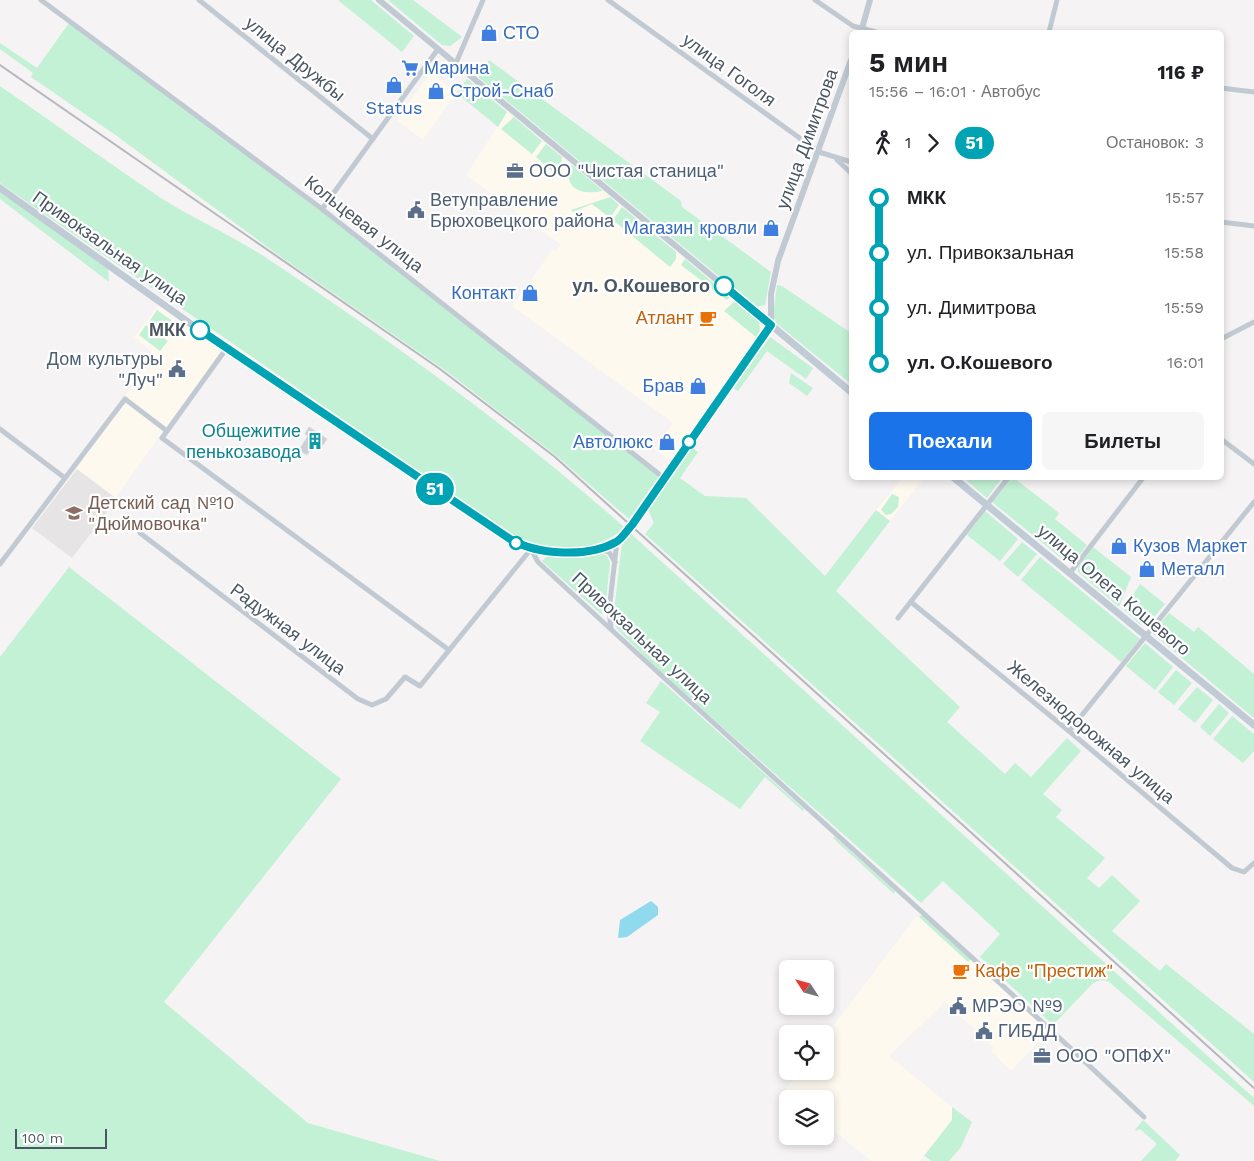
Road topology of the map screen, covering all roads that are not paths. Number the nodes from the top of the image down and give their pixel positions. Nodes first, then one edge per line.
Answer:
1 (40, 0) edge
2 (199, 0) edge
3 (379, 0) edge
4 (483, 0) edge
5 (608, 0) edge
6 (815, 0) edge
7 (870, 0) edge
8 (1057, 0) edge
9 (860, 30) edge
10 (861, 30) edge
11 (1050, 30) edge
12 (438, 49) junction
13 (456, 62) junction
14 (849, 66) edge
15 (1224, 88) edge
16 (1254, 92) edge
17 (373, 139) junction
18 (818, 152) junction
19 (836, 159) junction
20 (849, 162) edge
21 (849, 171) edge
22 (0, 188) edge
23 (322, 208) junction
24 (1224, 222) edge
25 (1254, 226) edge
26 (1254, 322) edge
27 (771, 325) junction
28 (1224, 337) edge
29 (226, 348) junction
30 (849, 390) edge
31 (0, 429) edge
32 (167, 431) junction
33 (1224, 441) edge
34 (1254, 464) edge
35 (65, 478) junction
36 (664, 478) junction
37 (956, 480) edge
38 (1006, 480) edge
39 (1141, 480) edge
40 (1254, 502) edge
41 (986, 504) junction
42 (140, 533) dead end
43 (618, 542) junction
44 (597, 548) junction
45 (531, 549) junction
46 (615, 562) junction
47 (0, 564) edge
48 (1070, 573) junction
49 (911, 602) junction
50 (898, 618) dead end
51 (611, 629) junction
52 (1146, 636) junction
53 (448, 650) junction
54 (1254, 726) edge
55 (1069, 731) junction
56 (1254, 863) edge
57 (1144, 1116) dead end

1 - 23 street, Кольцевая улица
2 - 17 street, улица Дружбы
3 - 12 street
4 - 13 street
5 - 18 street, улица Гоголя
6 - 9 street
7 - 10 street
8 - 11 street
12 - 13 street
12 - 17 street
13 - 27 street
14 - 18 street, улица Димитрова
15 - 16 street
17 - 23 street
18 - 19 street, улица Гоголя
18 - 27 street, улица Димитрова
19 - 20 street, улица Гоголя
19 - 21 street, улица Гоголя
22 - 29 main road, Привокзальная улица
23 - 36 street, Кольцевая улица
24 - 25 street
26 - 28 street
27 - 30 main road
27 - 36 main road
29 - 32 street
29 - 45 main road, Привокзальная улица
31 - 35 street
32 - 35 street
32 - 53 street
33 - 34 street
35 - 47 street
36 - 43 main road
37 - 41 main road, улица Олега Кошевого
38 - 41 street
39 - 48 street
40 - 52 street
41 - 48 main road, улица Олега Кошевого
41 - 49 street
42 - 53 street, Радужная улица
43 - 44 main road
43 - 46 street
44 - 45 main road
44 - 46 street
45 - 51 street, Привокзальная улица
45 - 53 street
46 - 51 street
48 - 52 main road, улица Олега Кошевого
49 - 50 street
49 - 55 street, Железнодорожная улица
51 - 57 street, Привокзальная улица
52 - 54 main road, улица Олега Кошевого
52 - 55 street
55 - 56 street, Железнодорожная улица

